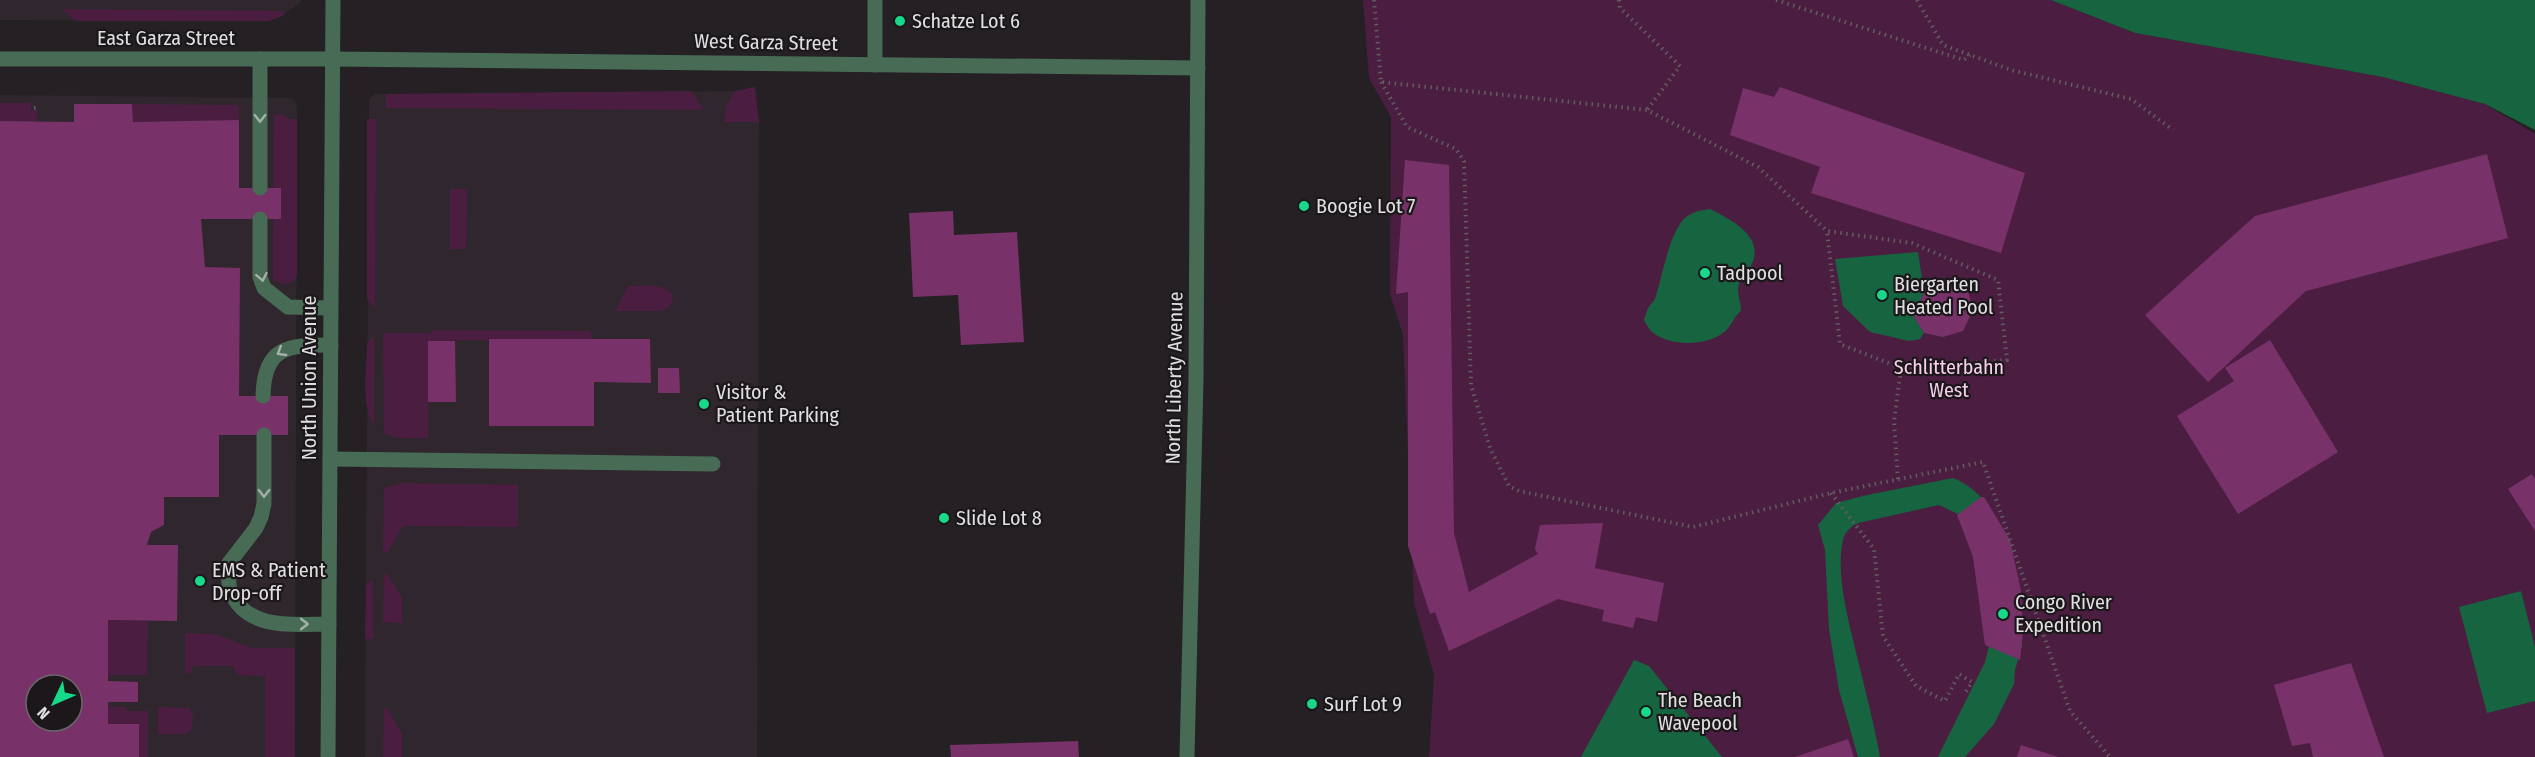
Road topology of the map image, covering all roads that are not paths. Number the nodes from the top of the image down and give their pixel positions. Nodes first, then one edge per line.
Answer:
1 (333, 0) edge
2 (875, 0) edge
3 (1198, 0) edge
4 (0, 59) edge
5 (260, 59) junction
6 (332, 59) junction
7 (875, 64) junction
8 (1198, 68) junction
9 (260, 188) dead end
10 (260, 219) dead end
11 (330, 308) junction
12 (331, 345) junction
13 (263, 396) dead end
14 (264, 435) dead end
15 (330, 459) junction
16 (712, 464) dead end
17 (328, 624) junction
18 (328, 757) edge
19 (1187, 757) edge

1 - 6 street, North Union Avenue
2 - 7 street
3 - 8 street, North Liberty Avenue
4 - 5 street, East Garza Street
5 - 6 street, East Garza Street
5 -> 9 street
6 - 7 street, West Garza Street
6 - 11 street, North Union Avenue
7 - 8 street, West Garza Street
8 - 19 street, North Liberty Avenue
10 -> 11 street
11 - 12 street, North Union Avenue
12 -> 13 street
12 - 15 street, North Union Avenue
14 -> 17 street
15 - 16 street
15 - 17 street, North Union Avenue
17 - 18 street, North Union Avenue

